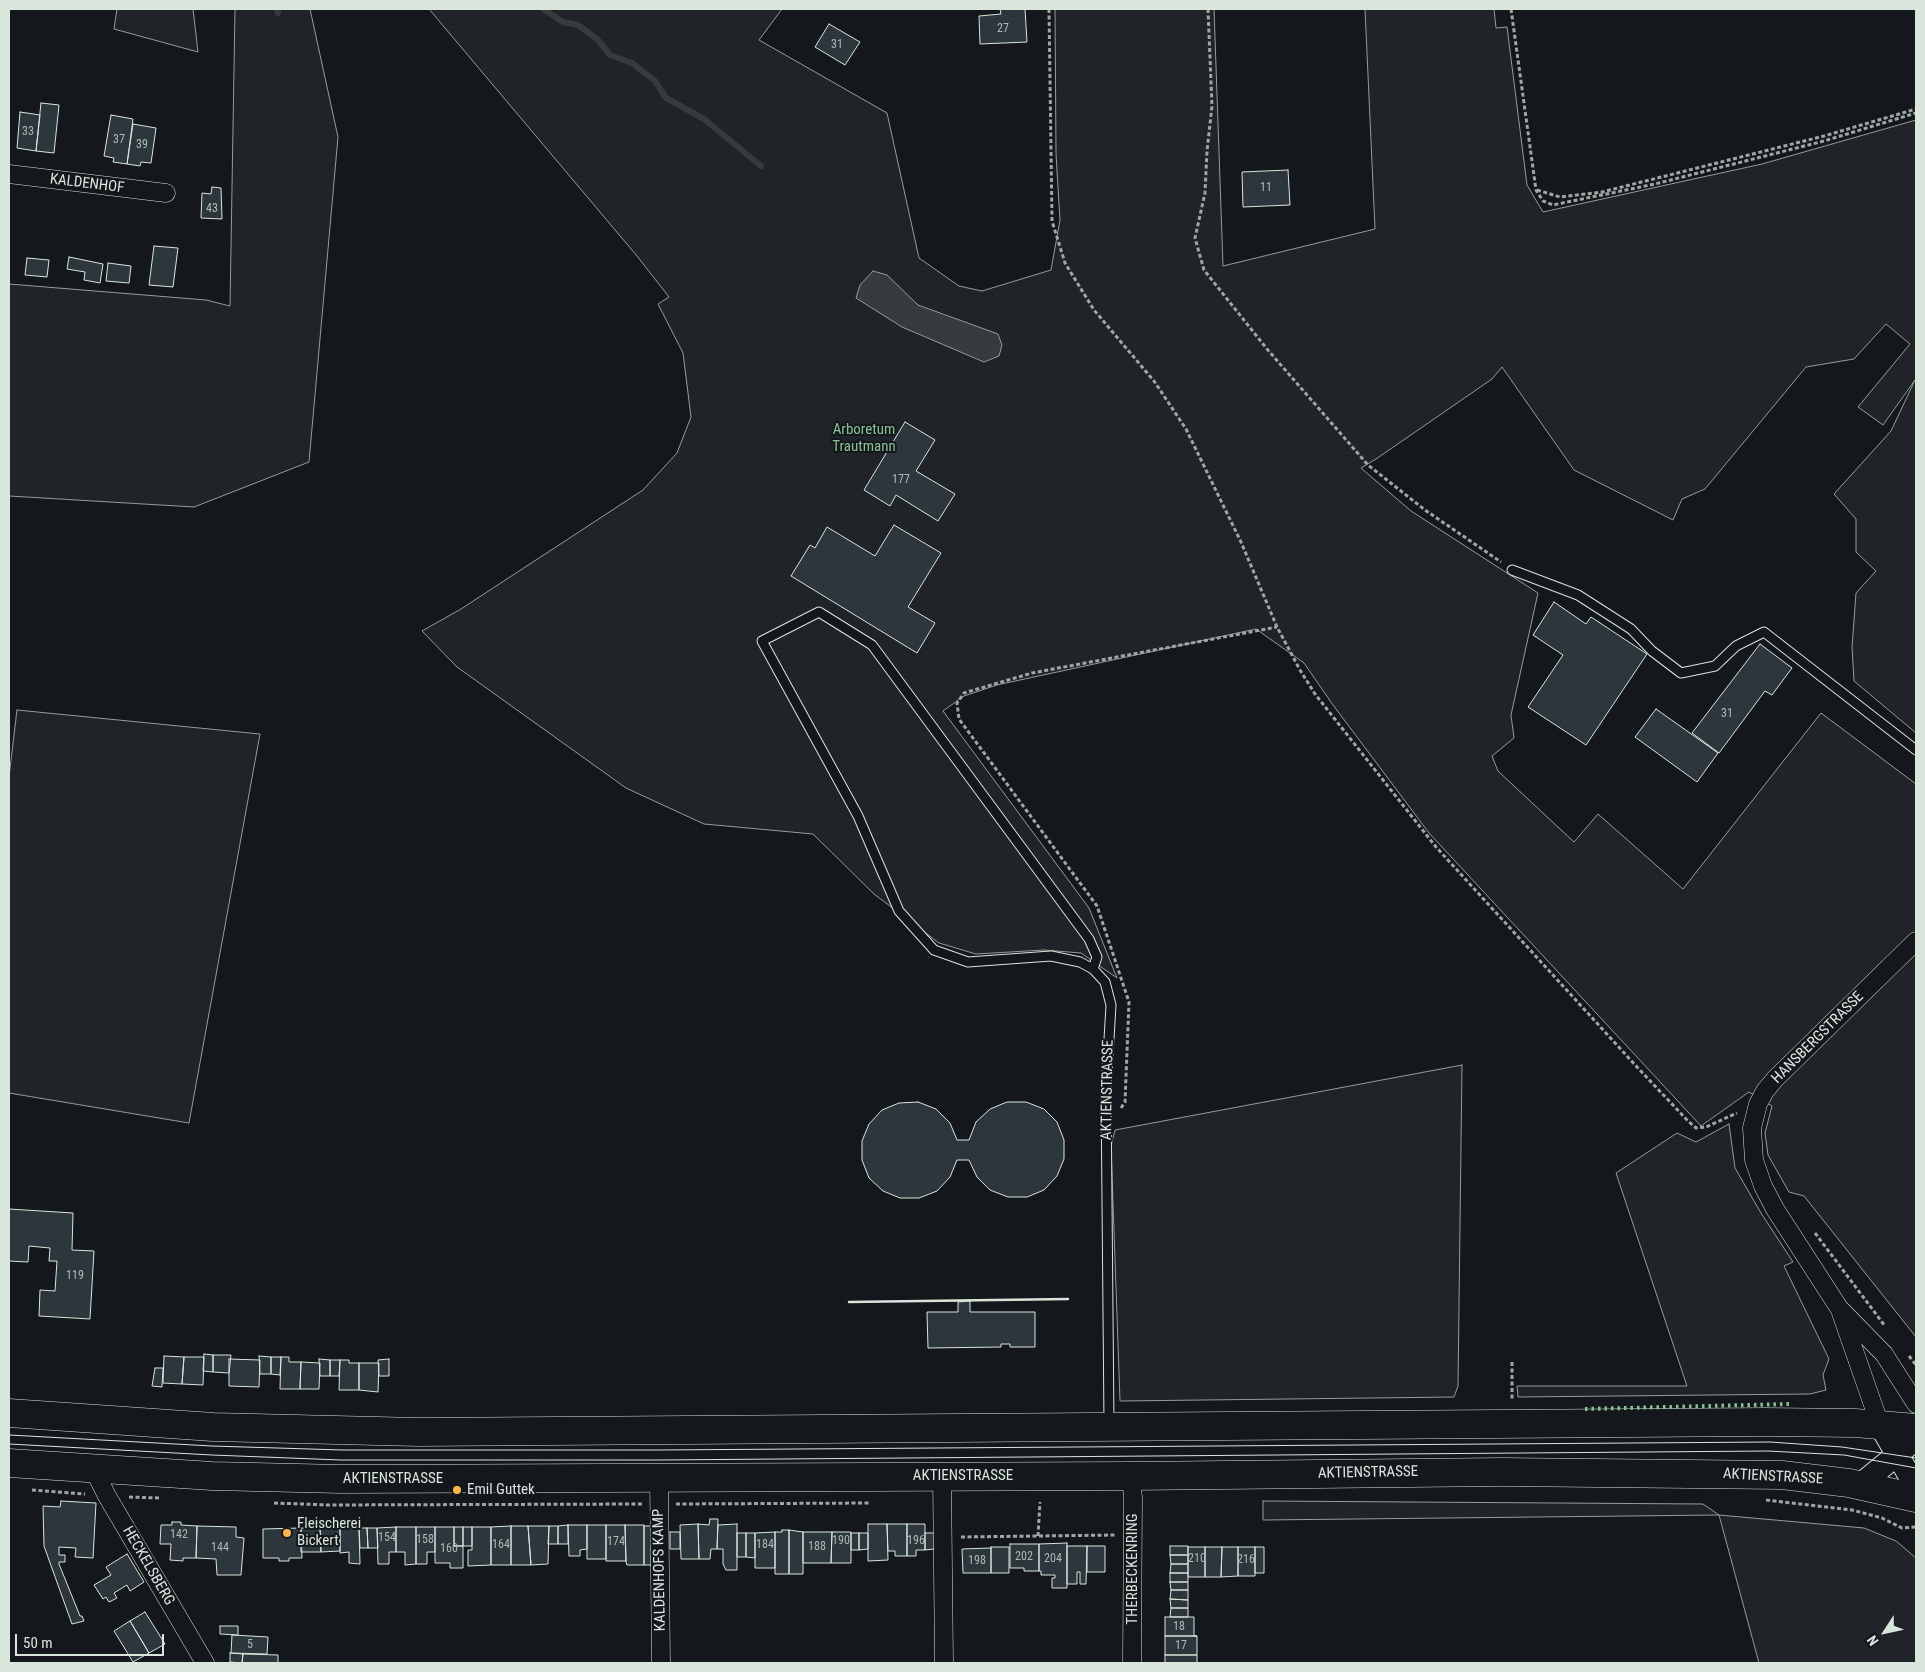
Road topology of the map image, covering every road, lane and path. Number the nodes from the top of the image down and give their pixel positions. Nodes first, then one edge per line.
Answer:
1 (1049, 9) edge
2 (1208, 9) edge
3 (1511, 9) edge
4 (1916, 109) edge
5 (1916, 113) edge
6 (9, 174) edge
7 (1536, 190) junction
8 (166, 193) dead end
9 (1512, 570) joint
10 (1277, 627) junction
11 (1916, 750) edge
12 (1916, 941) edge
13 (1093, 969) junction
14 (1758, 1104) junction
15 (1107, 1127) junction
16 (1814, 1231) dead end
17 (1839, 1308) junction
18 (1888, 1329) dead end
19 (1905, 1350) dead end
20 (1512, 1362) dead end
21 (1916, 1365) edge
22 (1916, 1404) edge
23 (9, 1413) edge
24 (1512, 1424) junction
25 (1880, 1425) junction
26 (1109, 1427) junction
27 (1916, 1428) edge
28 (1916, 1439) edge
29 (1898, 1454) junction
30 (9, 1463) edge
31 (93, 1468) junction
32 (942, 1476) junction
33 (1131, 1476) junction
34 (659, 1478) junction
35 (1860, 1485) junction
36 (1916, 1487) edge
37 (27, 1490) dead end
38 (107, 1496) junction
39 (1916, 1498) edge
40 (1760, 1500) dead end
41 (1040, 1502) dead end
42 (1916, 1527) edge
43 (1133, 1534) junction
44 (1038, 1536) junction
45 (942, 1537) junction
46 (206, 1663) edge
47 (661, 1663) edge
48 (944, 1663) edge
49 (1132, 1663) edge

1 - 10 path
2 - 9 path
3 - 7 path
4 - 7 path
5 - 7 path
6 - 8 street, KALDENHOF
9 - 11 lane
10 - 14 path
10 - 15 path
12 - 14 street, HANSBERGSTRASSE
13 - 13 lane
13 - 15 lane, AKTIENSTRASSE
14 - 17 street, HANSBERGSTRASSE
15 - 26 lane, AKTIENSTRASSE
16 - 18 path
17 - 22 street, HANSBERGSTRASSE
17 - 25 street, HANSBERGSTRASSE
19 - 21 path
20 - 24 path
23 - 26 main road
24 - 25 main road
24 - 26 main road
25 - 27 main road
25 - 29 street
28 - 29 street
29 - 35 street
29 - 36 street
30 - 31 main road, AKTIENSTRASSE
31 - 34 main road, AKTIENSTRASSE
31 - 38 street, HECKELSBERG
32 - 33 main road, AKTIENSTRASSE
32 - 34 main road, AKTIENSTRASSE
32 - 45 street
33 - 35 main road, AKTIENSTRASSE
33 - 43 street, THERBECKENRING
34 - 47 street, KALDENHOFS KAMP
35 - 39 main road, AKTIENSTRASSE
37 - 38 path
38 - 46 street, HECKELSBERG
40 - 42 path, AKTIENSTRASSE
41 - 44 path
43 - 44 path
43 - 49 street, THERBECKENRING
44 - 45 path
45 - 48 street

